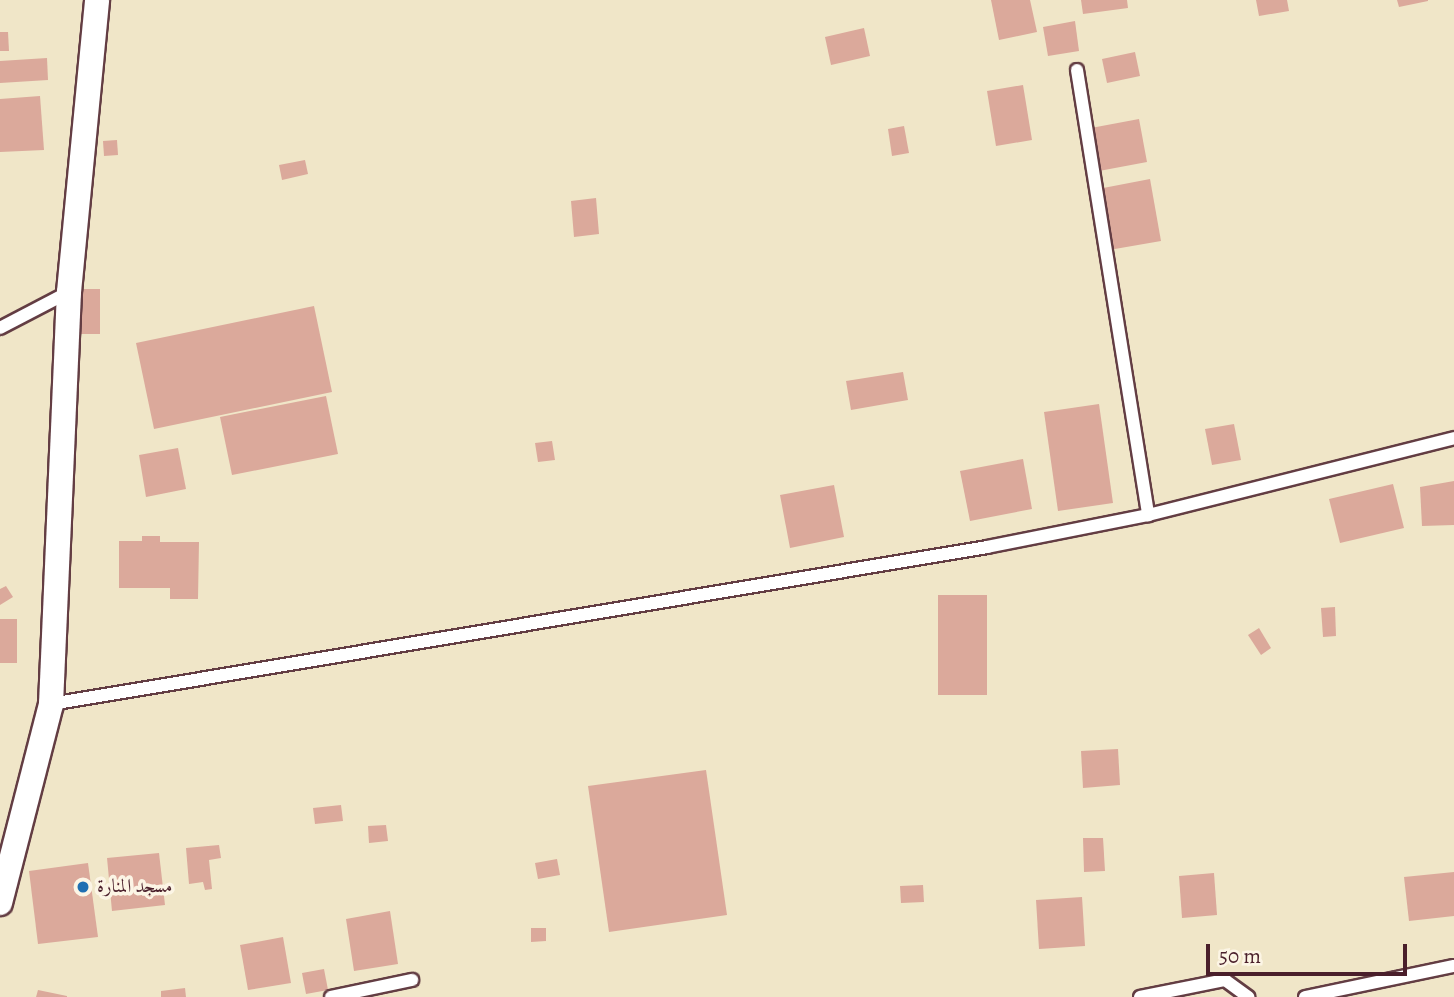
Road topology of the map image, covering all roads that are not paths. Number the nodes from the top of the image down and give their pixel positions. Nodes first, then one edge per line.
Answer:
1 (97, 0) edge
2 (1077, 70) dead end
3 (69, 292) junction
4 (0, 328) edge
5 (1454, 438) edge
6 (1148, 515) junction
7 (51, 705) junction
8 (0, 903) edge
9 (1454, 966) edge
10 (412, 980) dead end
11 (331, 997) edge
12 (1140, 997) edge
13 (1248, 997) edge
14 (1305, 997) edge

1 - 3 street
2 - 6 lane
3 - 4 lane
3 - 7 street
5 - 6 lane
6 - 7 lane
7 - 8 street
9 - 14 lane
10 - 11 lane
12 - 13 lane

